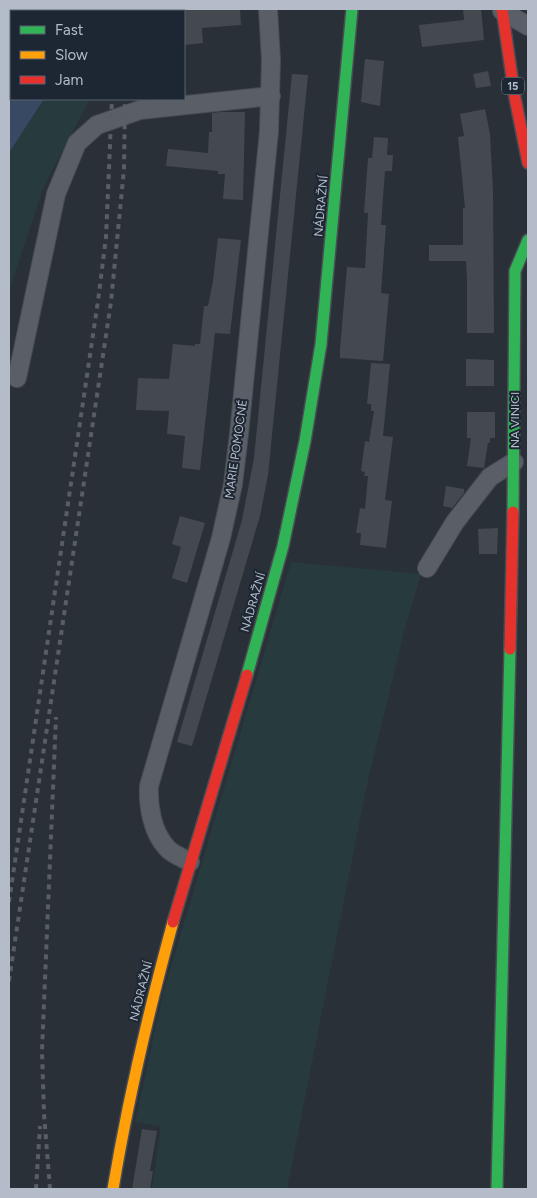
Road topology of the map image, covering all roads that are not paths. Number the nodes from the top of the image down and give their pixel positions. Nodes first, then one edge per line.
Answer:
1 (268, 9) edge
2 (352, 9) edge
3 (502, 10) edge
4 (528, 26) edge
5 (522, 92) edge
6 (271, 96) junction
7 (528, 163) edge
8 (528, 240) edge
9 (17, 378) dead end
10 (514, 462) junction
11 (427, 568) dead end
12 (190, 862) junction
13 (113, 1189) edge
14 (497, 1189) edge

1 - 6 street, MARIE POMOCNÉ
2 - 12 main road, NÁDRAŽNÍ
3 - 4 street
3 - 5 main road, 15
5 - 7 main road, 15
6 - 9 street
6 - 12 street, MARIE POMOCNÉ
8 - 10 main road, NA VINICI
10 - 11 street, NA VINICI
10 - 14 main road
12 - 13 main road, NÁDRAŽNÍ

